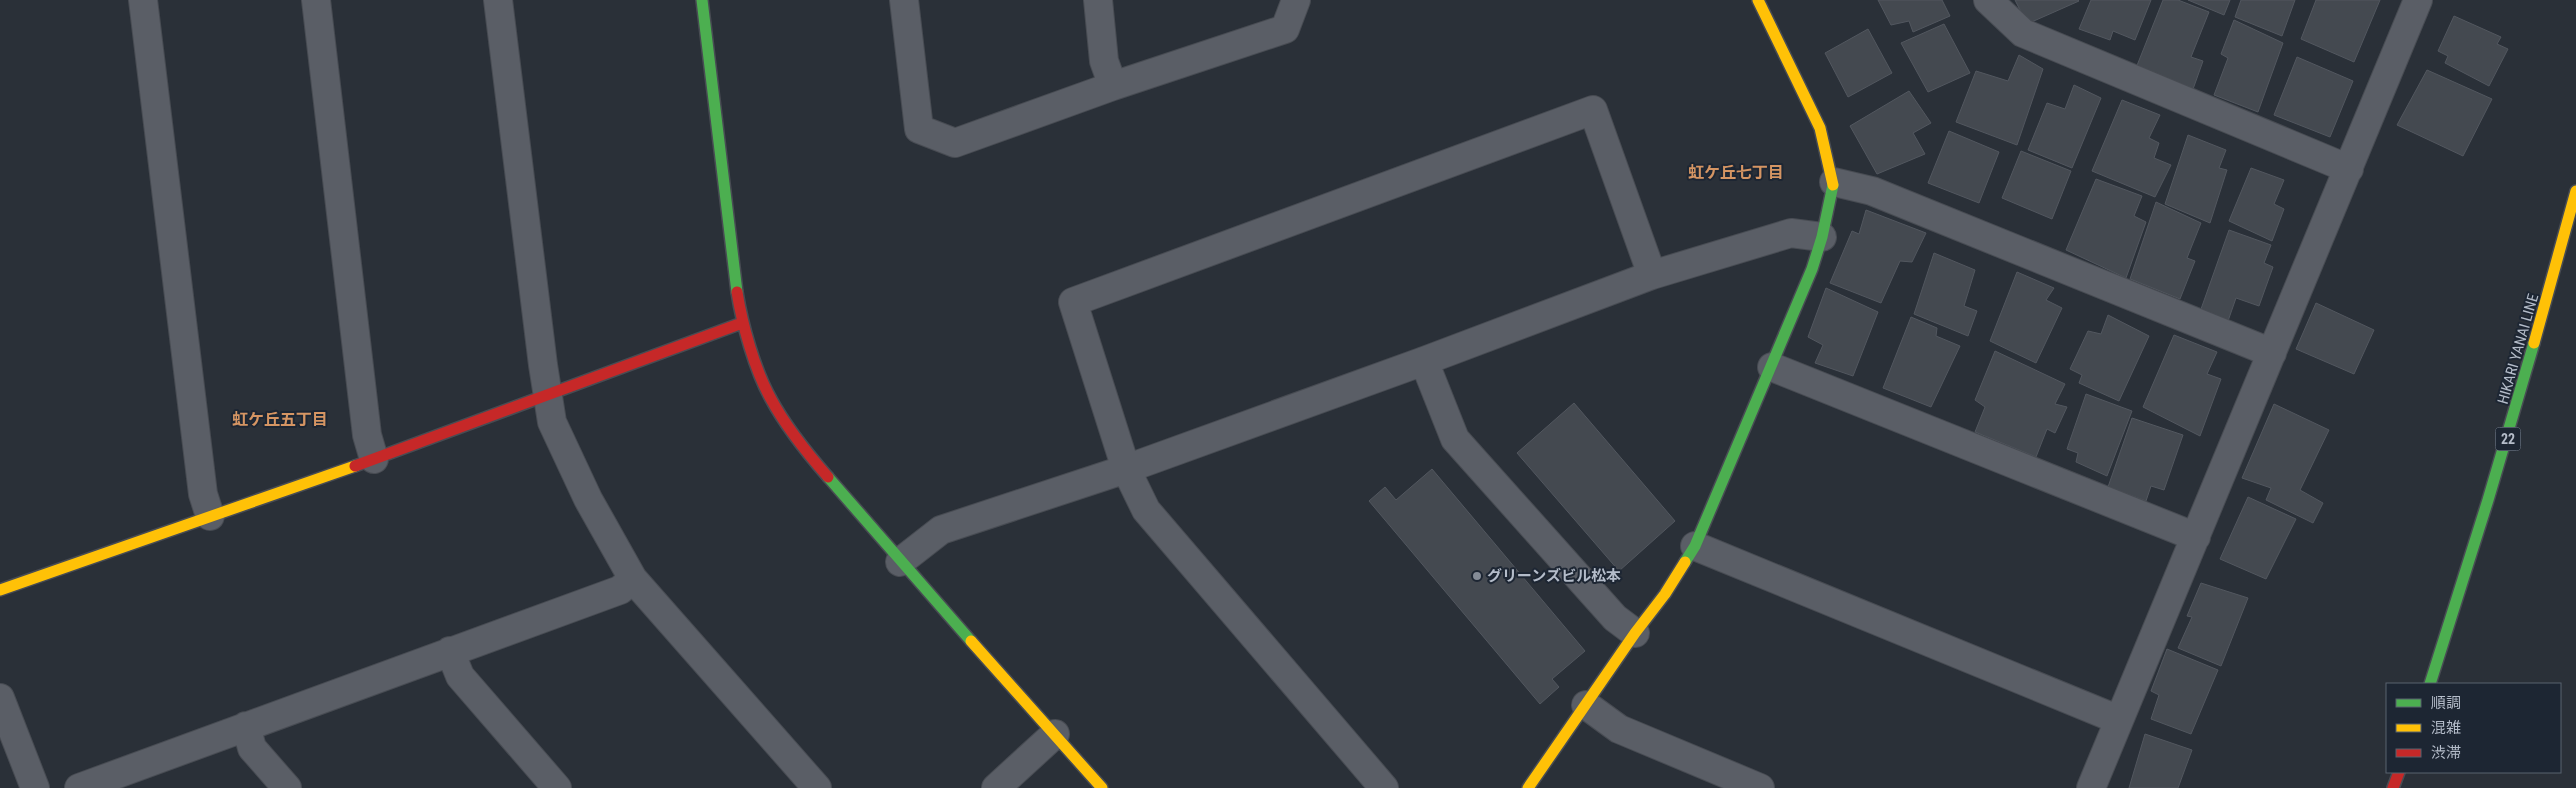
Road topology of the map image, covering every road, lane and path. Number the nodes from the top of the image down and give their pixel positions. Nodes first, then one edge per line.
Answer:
1 (143, 0) edge
2 (316, 0) edge
3 (498, 0) edge
4 (702, 0) edge
5 (904, 0) edge
6 (1098, 0) edge
7 (1296, 0) edge
8 (1758, 0) edge
9 (1988, 0) edge
10 (2418, 0) edge
11 (1113, 86) junction
12 (2349, 169) junction
13 (1834, 182) junction
14 (2576, 191) edge
15 (1822, 237) junction
16 (1652, 275) junction
17 (742, 323) junction
18 (2272, 353) junction
19 (1424, 361) junction
20 (1772, 367) junction
21 (548, 394) junction
22 (374, 459) junction
23 (1126, 469) junction
24 (210, 516) junction
25 (2196, 537) junction
26 (1695, 546) junction
27 (900, 562) junction
28 (633, 579) junction
29 (0, 590) edge
30 (1635, 633) junction
31 (450, 651) junction
32 (2430, 683) edge
33 (0, 698) edge
34 (1586, 705) junction
35 (2119, 720) junction
36 (246, 726) junction
37 (1055, 734) junction
38 (2399, 773) edge
39 (35, 788) edge
40 (79, 788) edge
41 (287, 788) edge
42 (557, 788) edge
43 (817, 788) edge
44 (996, 788) edge
45 (1102, 788) edge
46 (1384, 788) edge
47 (1528, 788) edge
48 (1760, 788) edge
49 (2091, 788) edge
50 (2393, 788) edge

1 - 24 street
2 - 22 street
3 - 21 street
4 - 17 street
5 - 11 street
6 - 11 street
7 - 11 street
8 - 13 street
9 - 12 street
10 - 12 street
12 - 18 street
13 - 15 street
13 - 18 street
14 - 32 street, HIKARI YANAI LINE / 22
15 - 16 street
15 - 20 street
16 - 19 street
16 - 23 street
17 - 21 street
17 - 27 street
18 - 25 street
19 - 23 street
19 - 30 street
20 - 25 street
20 - 26 street
21 - 22 street
21 - 28 street
22 - 24 street
23 - 27 street
23 - 46 street
24 - 29 street
25 - 35 street
26 - 30 street
26 - 35 street
27 - 37 street
28 - 31 street
28 - 43 street
30 - 34 street
31 - 36 street
31 - 42 street
33 - 39 street
34 - 47 street
34 - 48 street
35 - 49 street
36 - 40 street
36 - 41 street
37 - 44 street
37 - 45 street
38 - 50 street

